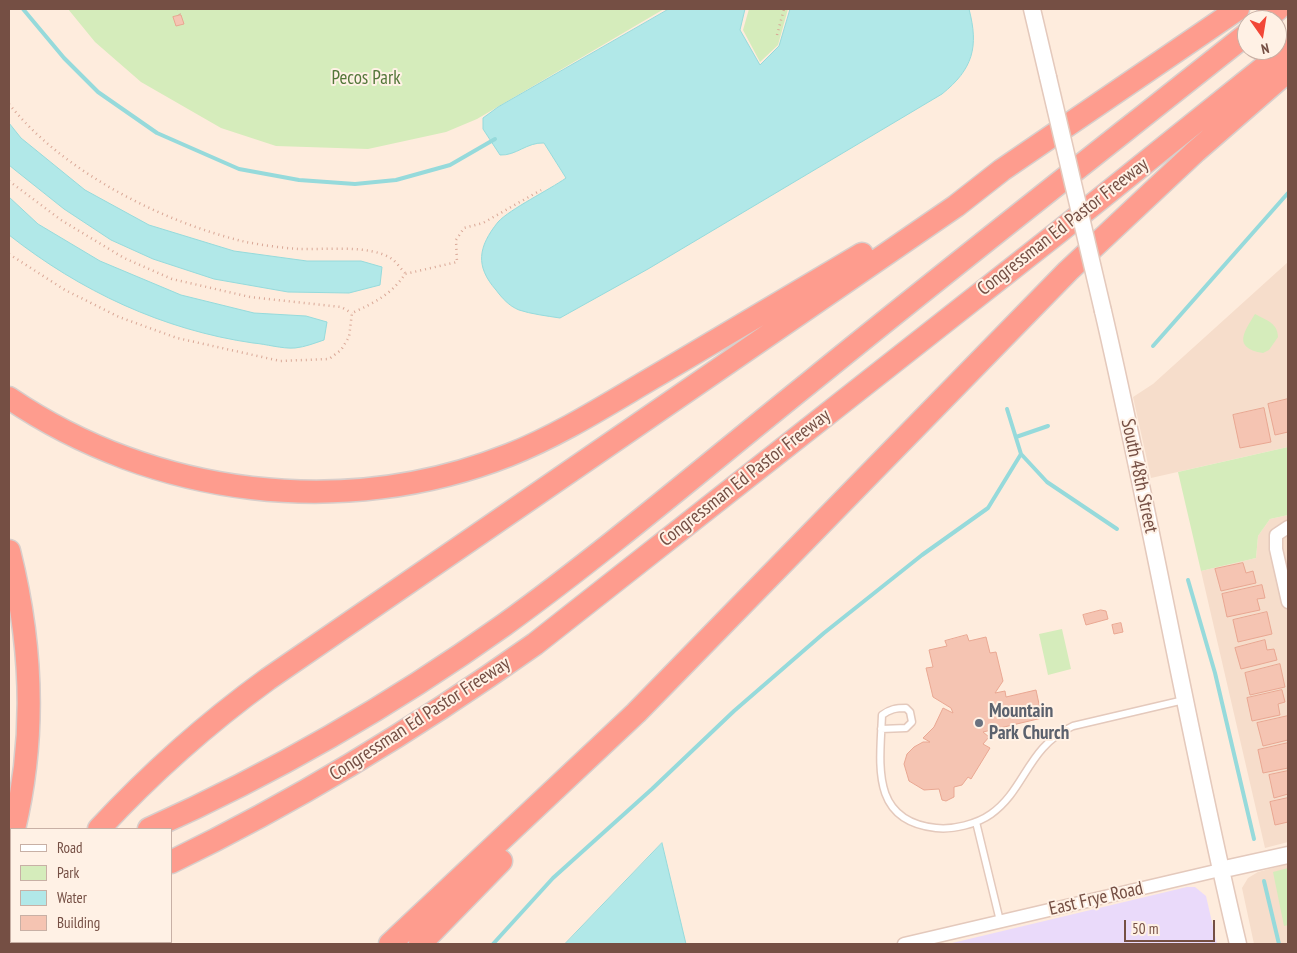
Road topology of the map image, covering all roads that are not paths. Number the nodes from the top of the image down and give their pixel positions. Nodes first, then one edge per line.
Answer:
1 (1032, 9) edge
2 (1238, 9) edge
3 (1237, 42) edge
4 (1288, 48) edge
5 (1288, 70) edge
6 (1002, 170) junction
7 (9, 398) edge
8 (1288, 527) edge
9 (9, 551) edge
10 (1288, 602) edge
11 (1185, 699) junction
12 (636, 713) junction
13 (881, 729) junction
14 (976, 822) junction
15 (14, 828) edge
16 (100, 828) edge
17 (151, 828) edge
18 (1288, 855) edge
19 (172, 862) edge
20 (1220, 870) junction
21 (1000, 921) junction
22 (390, 944) edge
23 (420, 944) edge
24 (904, 944) edge
25 (1238, 944) edge

1 - 11 street, South 48th Street, bridge
2 - 6 highway
3 - 17 highway, Congressman Ed Pastor Freeway
4 - 19 highway, Congressman Ed Pastor Freeway
5 - 12 highway
6 - 7 highway
6 - 16 highway
8 - 10 street
9 - 15 highway
11 - 14 lane
11 - 20 street, South 48th Street
12 - 22 highway
12 - 23 highway
13 - 13 lane
13 - 14 lane
14 - 21 lane
18 - 20 street, East Frye Road
20 - 21 street, East Frye Road
20 - 25 street, South 48th Street
21 - 24 street, East Frye Road

